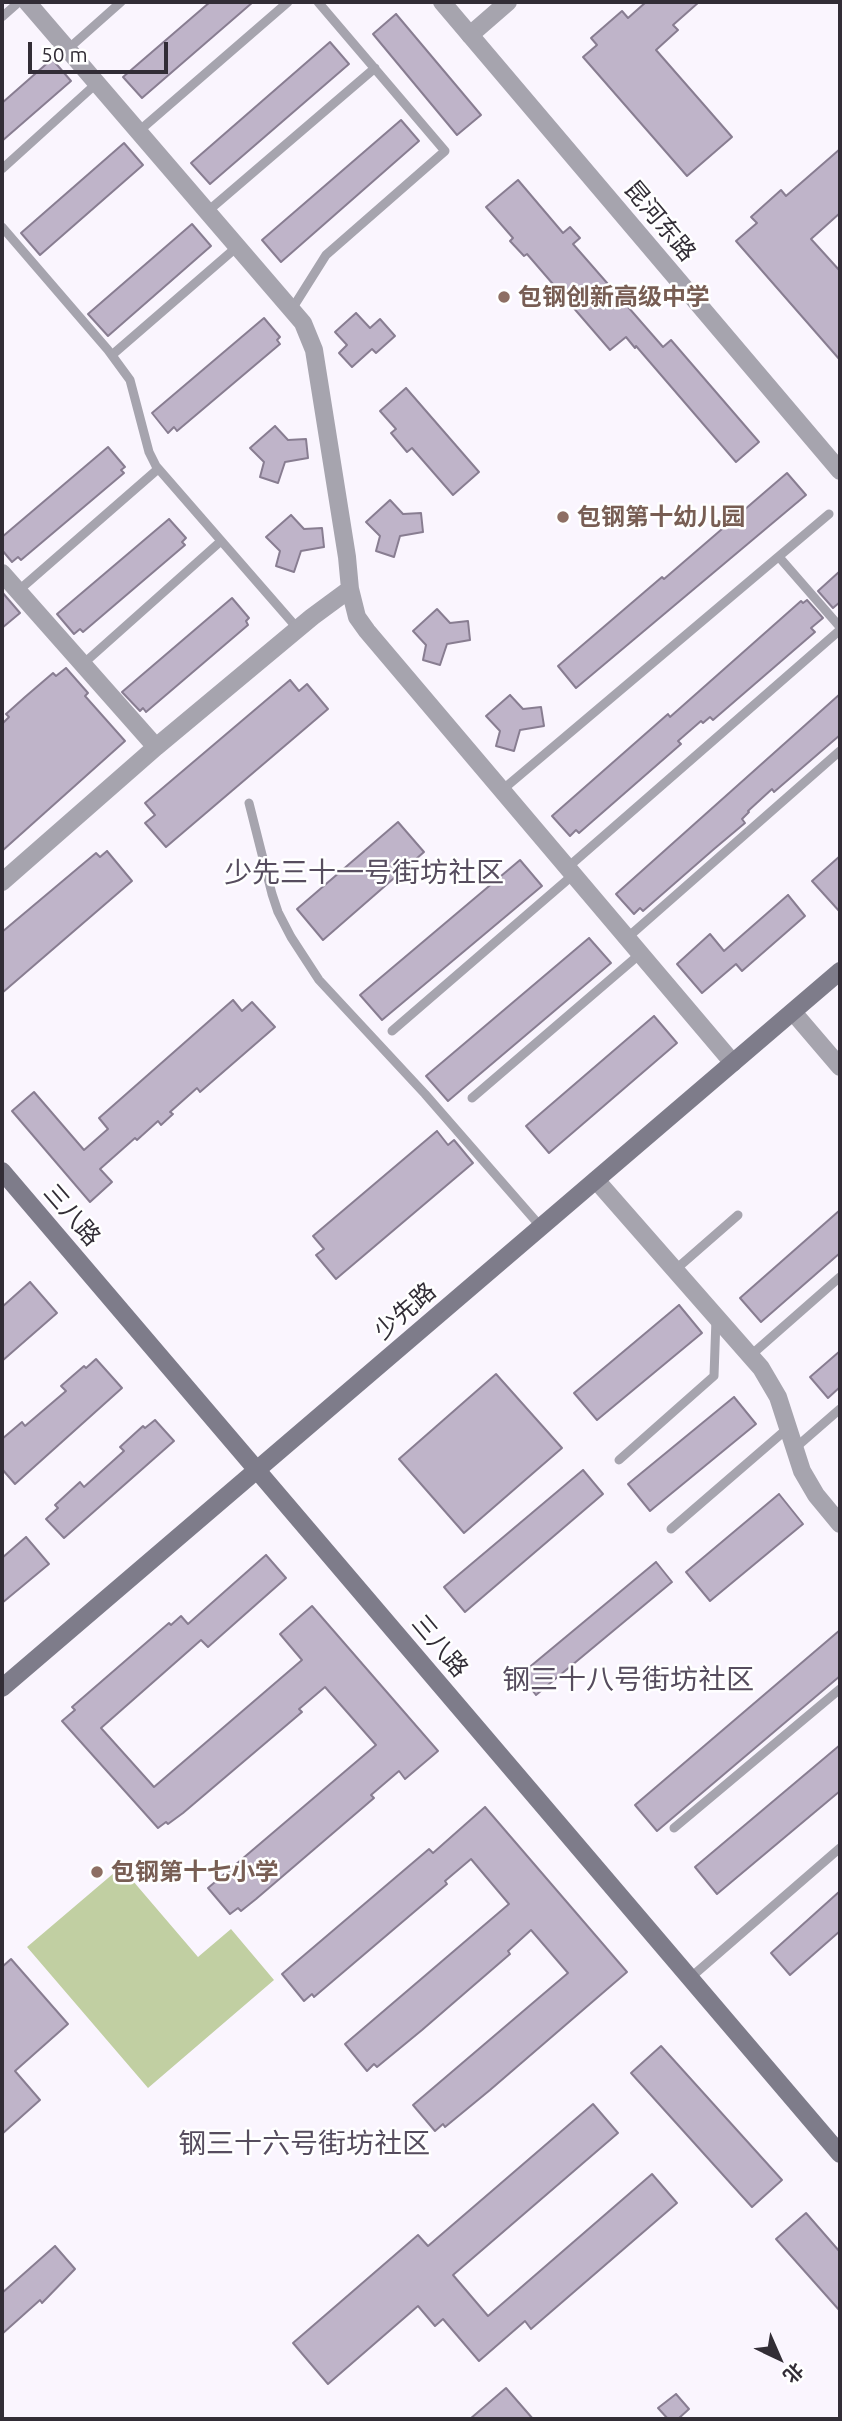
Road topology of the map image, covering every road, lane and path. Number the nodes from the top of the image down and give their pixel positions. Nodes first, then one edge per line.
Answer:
1 (19, 2) edge
2 (27, 2) edge
3 (121, 2) edge
4 (288, 2) edge
5 (318, 2) edge
6 (442, 2) edge
7 (508, 2) edge
8 (2, 17) edge
9 (470, 35) junction
10 (68, 49) junction
11 (375, 68) junction
12 (97, 83) junction
13 (139, 131) junction
14 (2, 169) edge
15 (208, 211) junction
16 (2, 228) edge
17 (238, 246) junction
18 (292, 309) junction
19 (111, 355) junction
20 (158, 469) junction
21 (840, 471) edge
22 (829, 514) dead end
23 (221, 541) junction
24 (779, 556) junction
25 (2, 573) edge
26 (350, 589) junction
27 (18, 591) junction
28 (298, 629) junction
29 (840, 629) edge
30 (83, 664) junction
31 (156, 747) junction
32 (840, 751) edge
33 (501, 791) junction
34 (250, 803) dead end
35 (570, 871) junction
36 (2, 882) edge
37 (627, 938) junction
38 (640, 954) junction
39 (840, 971) edge
40 (793, 1012) junction
41 (391, 1031) dead end
42 (733, 1063) junction
43 (840, 1067) edge
44 (472, 1098) dead end
45 (2, 1171) edge
46 (596, 1180) junction
47 (738, 1215) dead end
48 (541, 1227) junction
49 (675, 1270) junction
50 (840, 1278) edge
51 (716, 1317) junction
52 (750, 1356) junction
53 (840, 1409) edge
54 (788, 1429) junction
55 (794, 1449) junction
56 (620, 1460) dead end
57 (258, 1469) junction
58 (840, 1524) edge
59 (671, 1529) dead end
60 (2, 1688) edge
61 (840, 1689) edge
62 (674, 1828) dead end
63 (840, 1848) edge
64 (690, 1978) junction
65 (840, 2154) edge

1 - 8 lane
2 - 10 street
3 - 10 lane
4 - 13 lane
5 - 11 lane
6 - 9 street, 昆河东路
7 - 9 street
9 - 21 street, 昆河东路
10 - 12 street
11 - 15 lane
11 - 18 lane
12 - 13 street
12 - 14 lane
13 - 15 street
15 - 17 street
16 - 19 lane
17 - 18 street
17 - 19 lane
18 - 26 street
19 - 20 lane
20 - 23 lane
20 - 27 lane
22 - 24 lane
23 - 28 lane
23 - 30 lane
24 - 29 lane
24 - 33 lane
25 - 27 street
26 - 28 street
26 - 33 street
27 - 30 street
28 - 31 street
29 - 35 lane
30 - 31 street
31 - 36 street
32 - 37 lane
33 - 35 street
34 - 48 lane
35 - 37 street
35 - 41 lane
37 - 38 street
38 - 42 street
38 - 44 lane
39 - 40 main road, 少先路
40 - 42 main road, 少先路
40 - 43 street
42 - 46 main road, 少先路
45 - 57 main road, 三八路
46 - 48 main road, 少先路
46 - 49 street
47 - 49 lane
48 - 57 main road, 少先路
49 - 51 street
50 - 52 lane
51 - 52 street
51 - 56 lane
52 - 54 street
53 - 55 lane
54 - 55 street
54 - 59 lane
55 - 58 street
57 - 60 main road, 少先路
57 - 64 main road, 三八路
61 - 62 lane
63 - 64 lane
64 - 65 main road, 三八路

